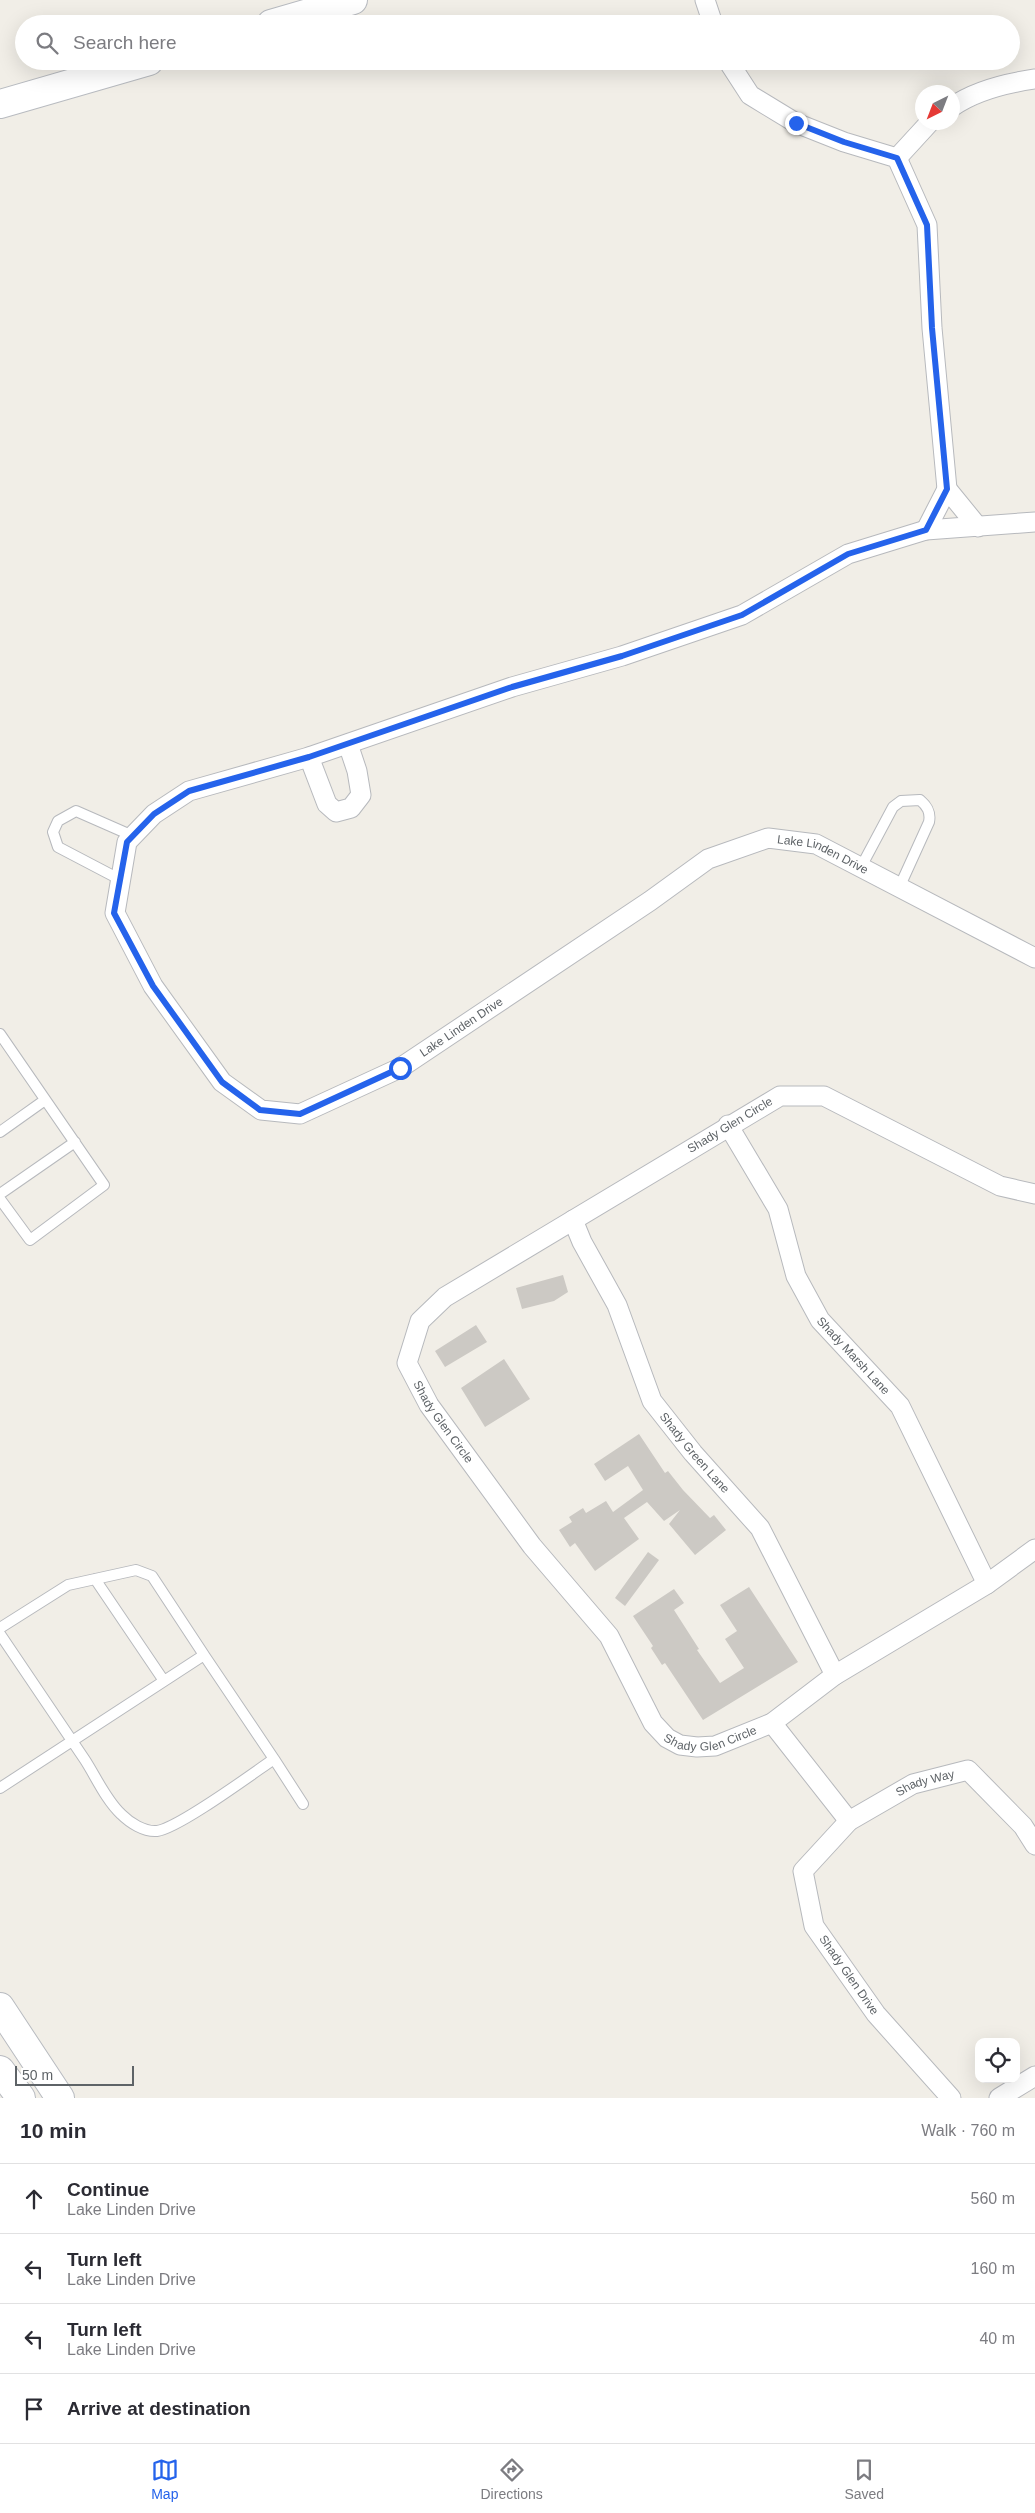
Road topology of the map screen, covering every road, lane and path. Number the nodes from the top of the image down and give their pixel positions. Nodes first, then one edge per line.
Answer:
1 (353, 0) edge
2 (705, 0) edge
3 (302, 15) edge
4 (710, 15) edge
5 (118, 70) edge
6 (734, 70) edge
7 (1035, 79) edge
8 (960, 101) edge
9 (0, 104) edge
10 (923, 130) edge
11 (897, 158) junction
12 (947, 489) junction
13 (1035, 522) edge
14 (978, 527) junction
15 (926, 530) junction
16 (348, 744) junction
17 (309, 757) junction
18 (133, 836) junction
19 (861, 867) junction
20 (121, 880) junction
21 (899, 888) junction
22 (1035, 958) edge
23 (0, 1034) edge
24 (45, 1100) junction
25 (728, 1125) junction
26 (0, 1132) edge
27 (75, 1142) junction
28 (0, 1194) edge
29 (1035, 1194) edge
30 (0, 1199) edge
31 (573, 1220) junction
32 (1035, 1549) edge
33 (95, 1579) junction
34 (987, 1584) junction
35 (0, 1628) edge
36 (0, 1634) edge
37 (204, 1655) junction
38 (835, 1675) junction
39 (164, 1680) junction
40 (772, 1723) junction
41 (72, 1741) junction
42 (274, 1759) junction
43 (0, 1788) edge
44 (303, 1804) dead end
45 (849, 1822) junction
46 (1035, 1845) edge
47 (0, 2007) edge
48 (0, 2070) edge
49 (1035, 2076) edge
50 (21, 2098) edge
51 (60, 2098) edge
52 (951, 2098) edge
53 (999, 2098) edge

1 - 3 main road
2 - 4 street
5 - 9 main road
6 - 11 street
7 - 8 street
10 - 11 street
11 - 12 street
12 - 14 street
12 - 15 street
13 - 14 street, Lake Linden Drive
14 - 15 street, Lake Linden Drive
15 - 16 street, Lake Linden Drive
16 - 17 street, Lake Linden Drive
16 - 17 street
17 - 18 street, Lake Linden Drive
18 - 20 street, Lake Linden Drive
18 - 20 lane
19 - 20 street, Lake Linden Drive
19 - 21 street, Lake Linden Drive
19 - 21 lane
21 - 22 street, Lake Linden Drive
23 - 24 lane
24 - 26 lane
24 - 27 lane
25 - 29 street, Shady Glen Circle
25 - 31 street, Shady Glen Circle
25 - 34 street, Shady Marsh Lane
27 - 28 lane
27 - 30 lane
31 - 38 street, Shady Green Lane
31 - 40 street, Shady Glen Circle
32 - 34 street, Shady Glen Circle
33 - 35 lane
33 - 37 lane
33 - 39 lane
34 - 38 street, Shady Glen Circle
36 - 41 lane
37 - 39 lane
37 - 42 lane
38 - 40 street, Shady Glen Circle
39 - 41 lane
40 - 45 street
41 - 42 lane
41 - 43 lane
42 - 44 lane
45 - 46 street, Shady Way
45 - 52 street, Shady Glen Drive
47 - 51 main road
48 - 50 main road
49 - 53 street

